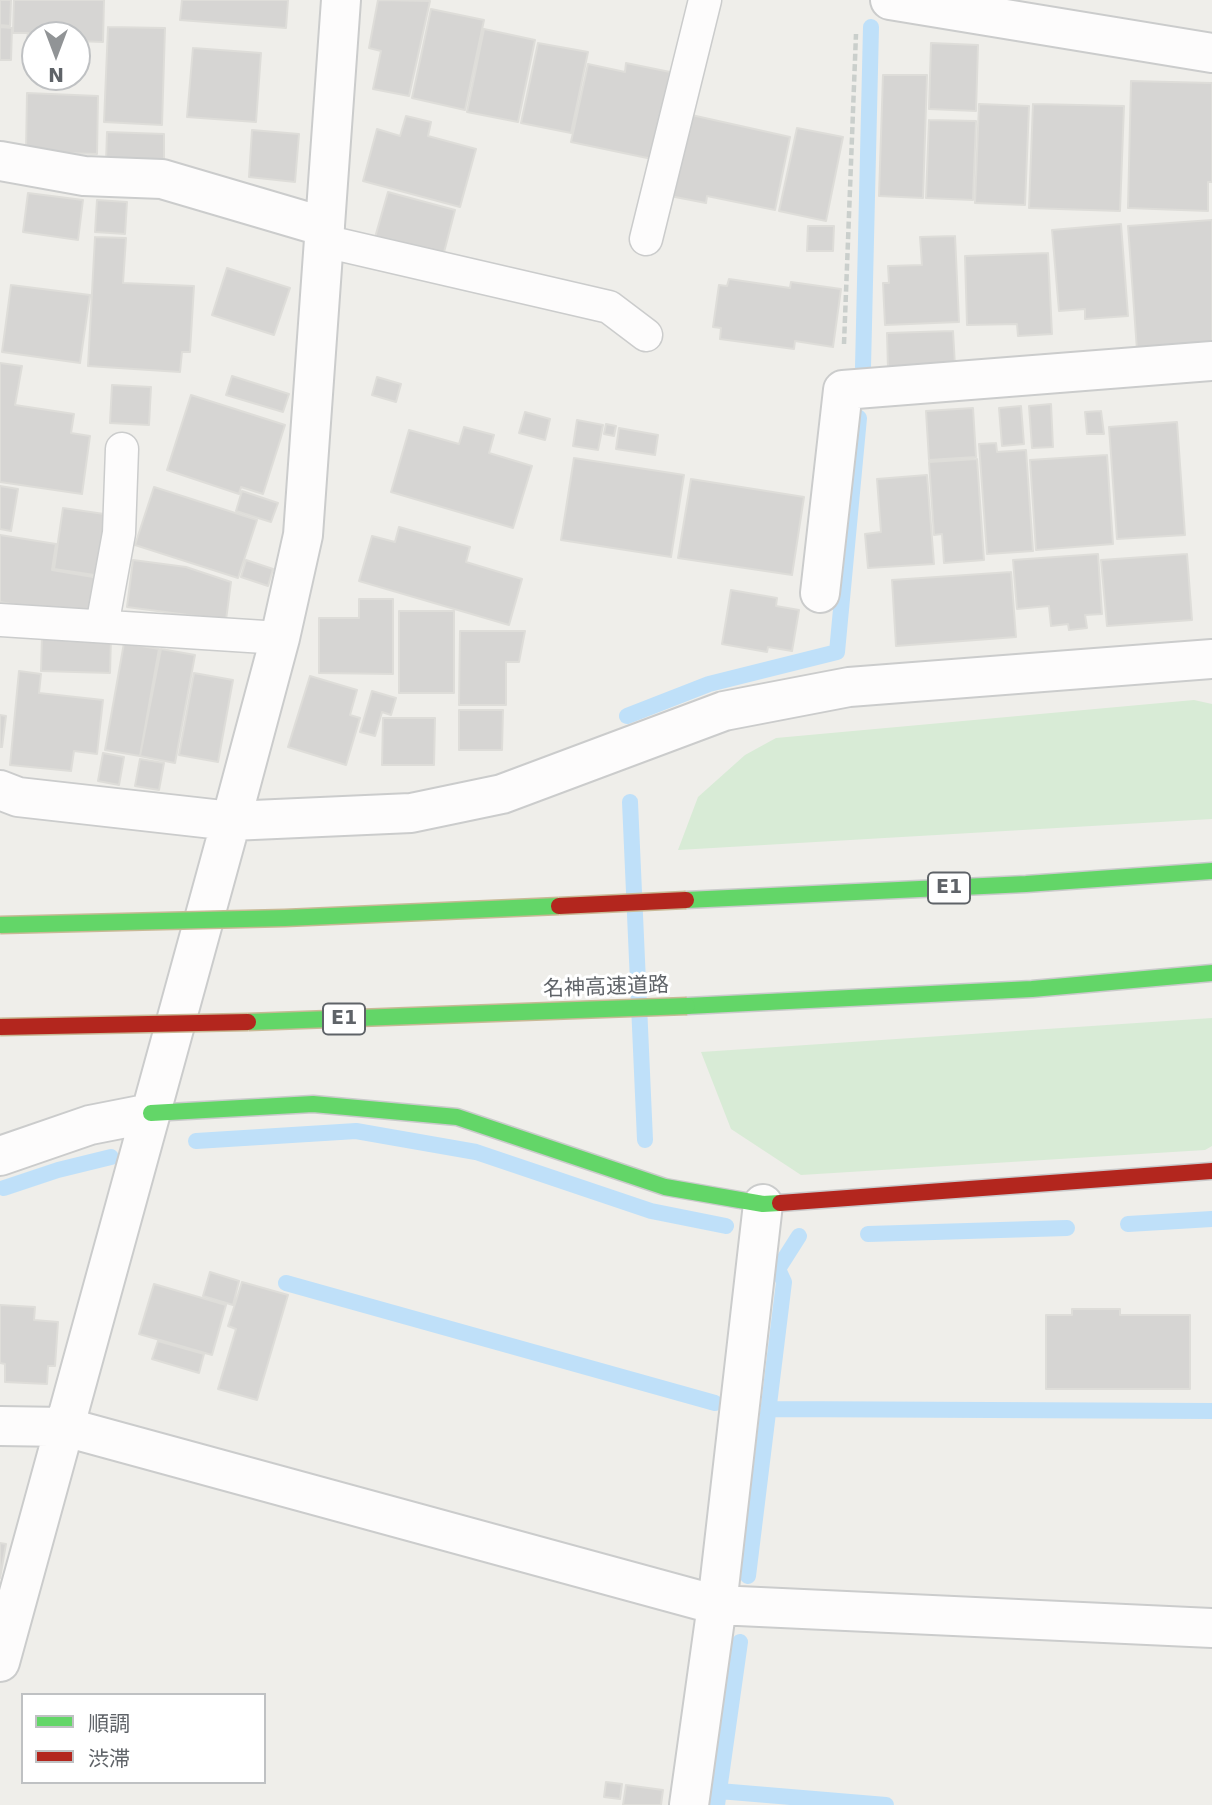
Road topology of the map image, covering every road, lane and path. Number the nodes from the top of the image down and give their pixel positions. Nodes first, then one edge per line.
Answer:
1 (341, 0) edge
2 (705, 0) edge
3 (890, 0) edge
4 (857, 28) dead end
5 (1212, 53) edge
6 (0, 161) edge
7 (325, 234) junction
8 (646, 239) dead end
9 (646, 335) dead end
10 (1212, 361) edge
11 (843, 390) junction
12 (122, 449) dead end
13 (820, 593) dead end
14 (0, 620) edge
15 (102, 626) junction
16 (280, 638) junction
17 (1212, 659) edge
18 (0, 790) edge
19 (231, 821) junction
20 (1212, 871) edge
21 (0, 925) edge
22 (1212, 974) edge
23 (0, 1027) edge
24 (151, 1113) junction
25 (0, 1156) edge
26 (1212, 1171) edge
27 (763, 1204) junction
28 (0, 1426) edge
29 (65, 1427) junction
30 (717, 1605) junction
31 (1212, 1628) edge
32 (0, 1662) edge
33 (689, 1805) edge

1 - 7 street
2 - 8 lane
3 - 5 street
4 - 11 path
6 - 7 street
7 - 9 lane
7 - 16 street
10 - 11 street
11 - 13 street
12 - 15 lane
14 - 15 lane
15 - 16 lane
16 - 19 street
17 - 19 street
18 - 19 street
19 - 24 street
20 - 21 main road, E1, bridge
22 - 23 main road, 名神高速道路 / E1, bridge
24 - 25 street
24 - 27 main road
24 - 29 street
26 - 27 main road
27 - 30 street
28 - 29 street
29 - 30 street
29 - 32 street
30 - 31 street
30 - 33 street

